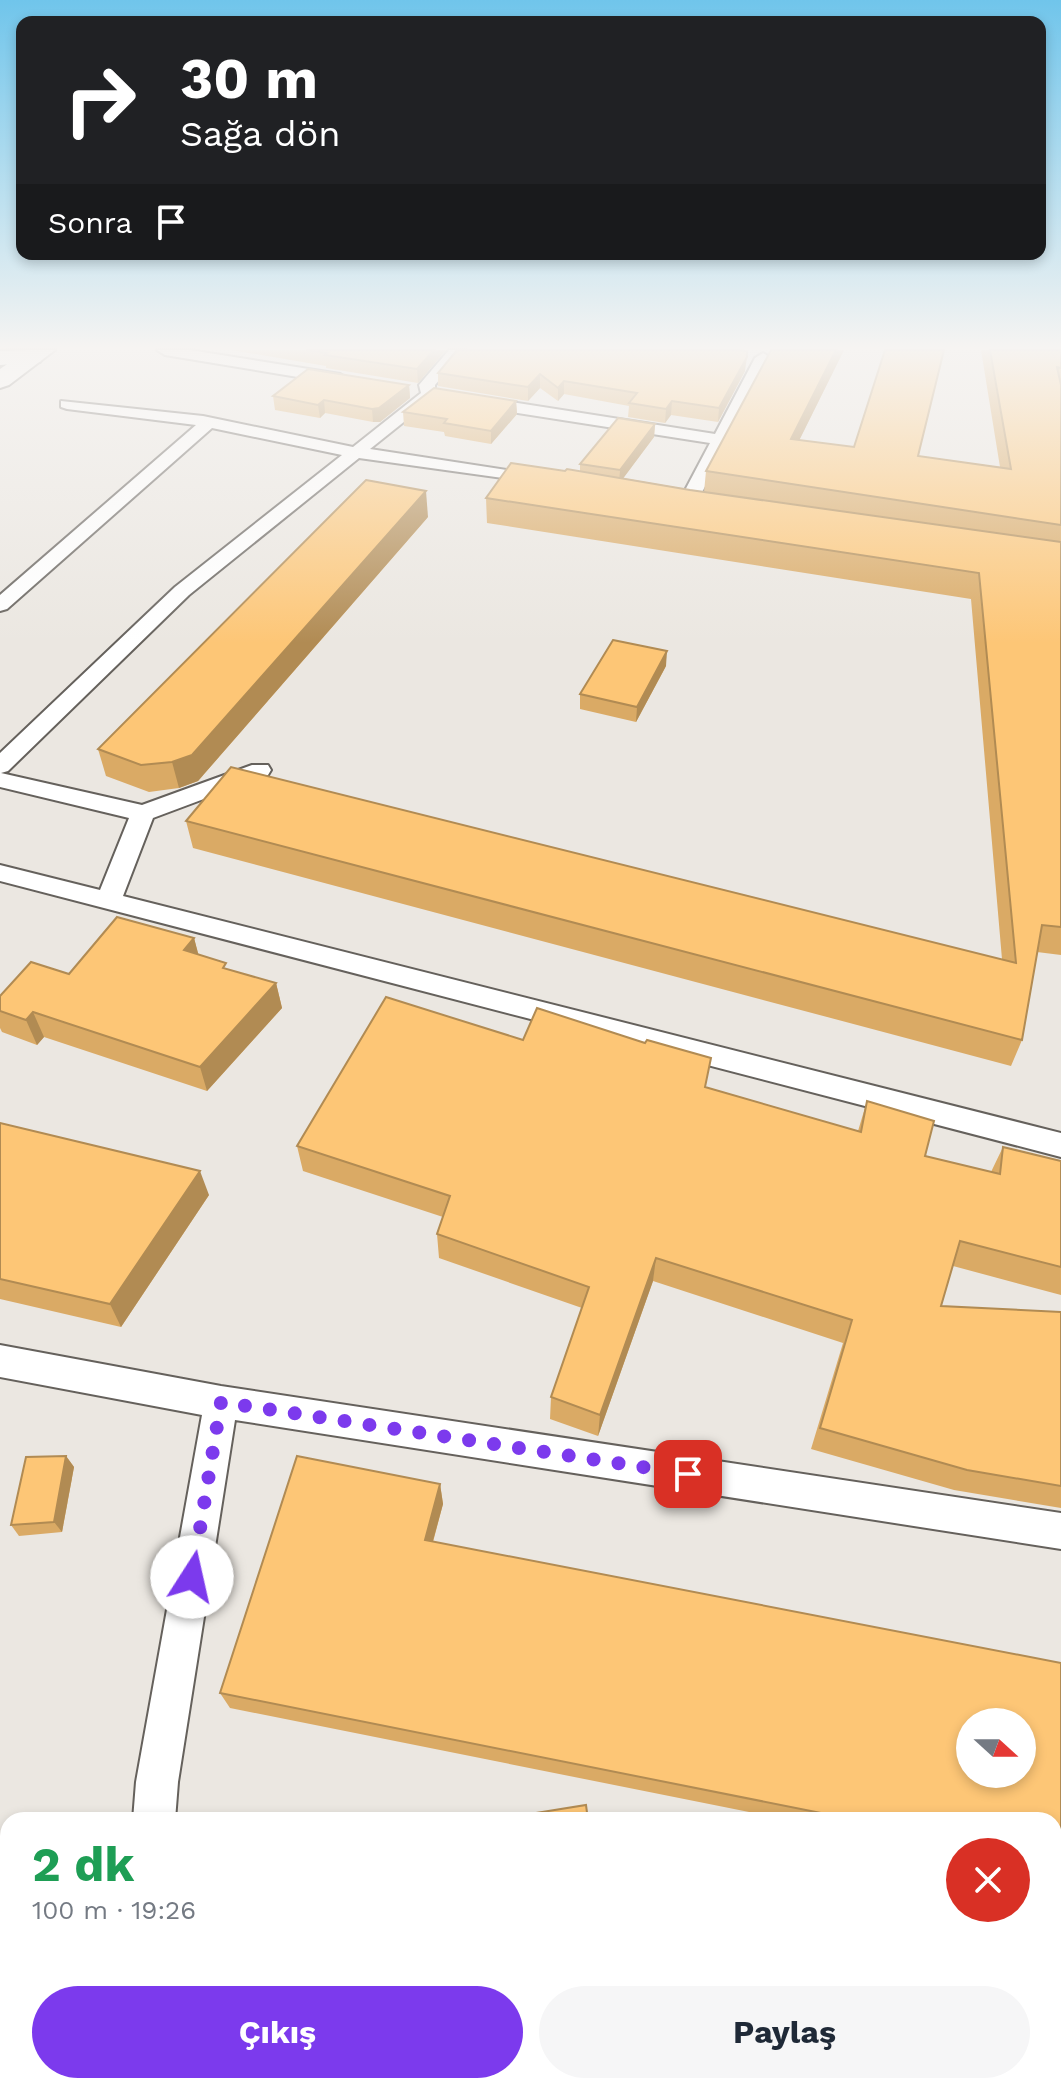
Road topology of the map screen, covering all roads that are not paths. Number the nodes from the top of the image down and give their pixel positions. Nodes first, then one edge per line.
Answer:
1 (180, 448) edge
2 (333, 448) edge
3 (366, 448) edge
4 (716, 448) edge
5 (359, 453) junction
6 (553, 482) edge
7 (643, 495) edge
8 (688, 502) junction
9 (711, 507) edge
10 (0, 605) edge
11 (0, 766) edge
12 (260, 770) dead end
13 (0, 780) edge
14 (143, 813) junction
15 (0, 873) edge
16 (108, 901) junction
17 (1061, 1145) edge
18 (0, 1361) edge
19 (221, 1402) junction
20 (1061, 1531) edge
21 (155, 1812) edge

1 - 10 street
2 - 5 street
3 - 5 street
4 - 8 street
5 - 6 street
5 - 11 street
7 - 8 street
8 - 9 street
12 - 14 street
13 - 14 street
14 - 16 street
15 - 16 street
16 - 17 street
18 - 19 street
19 - 20 street
19 - 21 street

